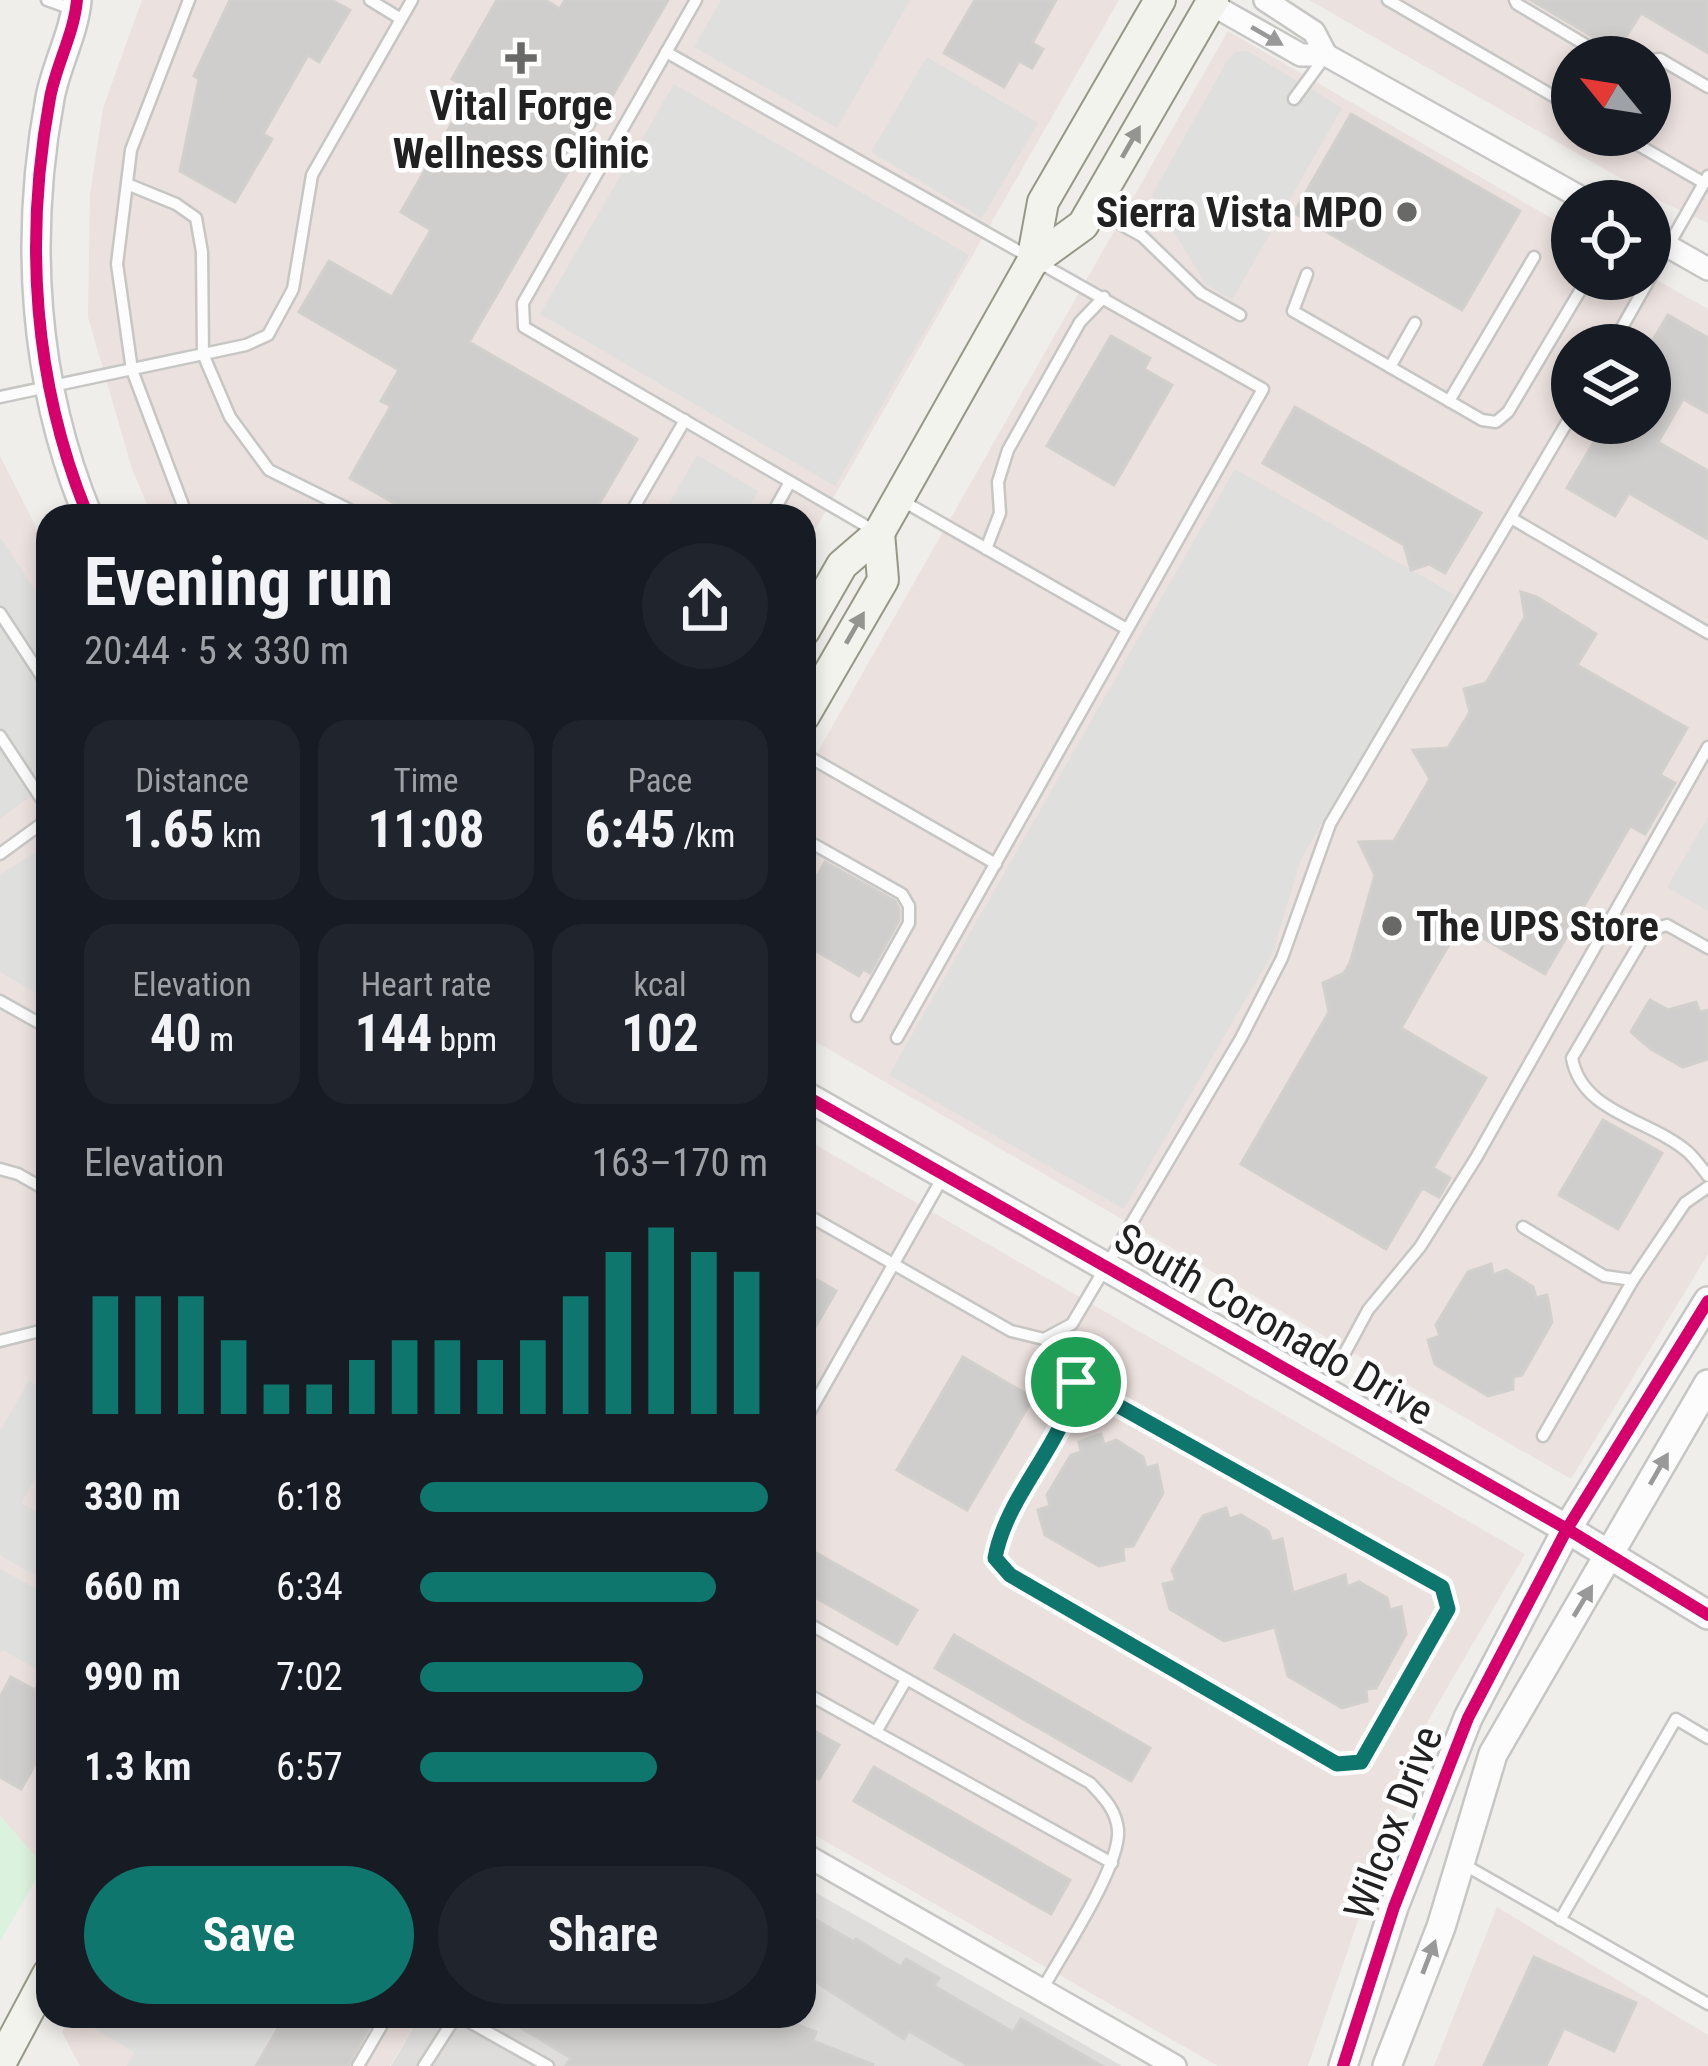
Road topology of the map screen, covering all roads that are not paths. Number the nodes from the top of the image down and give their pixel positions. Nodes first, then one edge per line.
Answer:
1 (47, 0) edge
2 (189, 0) edge
3 (370, 0) edge
4 (412, 0) edge
5 (696, 0) edge
6 (1265, 0) edge
7 (1388, 0) edge
8 (1515, 0) edge
9 (1212, 2) edge
10 (79, 3) edge
11 (1151, 9) edge
12 (401, 19) junction
13 (1570, 36) edge
14 (666, 52) junction
15 (1326, 55) junction
16 (1671, 65) edge
17 (1708, 87) edge
18 (1551, 95) edge
19 (1294, 99) dead end
20 (1661, 156) edge
21 (1706, 180) edge
22 (1551, 181) edge
23 (127, 184) junction
24 (1092, 208) junction
25 (1671, 227) edge
26 (1671, 248) edge
27 (1534, 256) dead end
28 (1032, 262) junction
29 (1708, 268) edge
30 (1306, 274) dead end
31 (1104, 297) junction
32 (1575, 300) edge
33 (1240, 315) dead end
34 (1415, 323) dead end
35 (203, 354) junction
36 (1390, 367) junction
37 (132, 370) junction
38 (47, 388) junction
39 (0, 398) edge
40 (1449, 401) junction
41 (685, 420) junction
42 (1554, 444) edge
43 (790, 482) junction
44 (898, 499) junction
45 (341, 503) edge
46 (83, 504) edge
47 (182, 504) edge
48 (636, 504) edge
49 (778, 504) edge
50 (1511, 518) junction
51 (879, 533) junction
52 (986, 549) junction
53 (816, 610) edge
54 (0, 614) edge
55 (1125, 628) junction
56 (1708, 633) edge
57 (36, 668) edge
58 (816, 695) edge
59 (0, 736) edge
60 (1708, 747) edge
61 (816, 761) edge
62 (36, 791) edge
63 (36, 827) edge
64 (816, 846) edge
65 (2, 849) edge
66 (997, 864) junction
67 (1708, 948) edge
68 (0, 1001) edge
69 (856, 1016) dead end
70 (36, 1021) edge
71 (897, 1038) dead end
72 (816, 1103) edge
73 (0, 1169) edge
74 (944, 1175) junction
75 (1708, 1176) edge
76 (36, 1184) edge
77 (1708, 1187) edge
78 (816, 1221) edge
79 (1522, 1227) dead end
80 (894, 1263) junction
81 (1105, 1266) junction
82 (1633, 1280) junction
83 (1708, 1301) edge
84 (36, 1332) edge
85 (1044, 1339) junction
86 (0, 1342) edge
87 (1076, 1382) junction
88 (1708, 1384) edge
89 (1325, 1391) junction
90 (816, 1401) edge
91 (1543, 1436) dead end
92 (1567, 1529) junction
93 (1610, 1555) junction
94 (1708, 1615) edge
95 (816, 1628) edge
96 (906, 1680) junction
97 (816, 1699) edge
98 (876, 1732) junction
99 (1708, 1738) edge
100 (816, 1861) edge
101 (1112, 1863) junction
102 (1460, 1863) junction
103 (1560, 1920) junction
104 (1042, 1990) junction
105 (36, 1991) edge
106 (1708, 2004) edge
107 (381, 2028) edge
108 (449, 2028) edge
109 (479, 2028) edge
110 (8, 2029) edge
111 (0, 2064) edge
112 (358, 2066) edge
113 (424, 2066) edge
114 (548, 2066) edge
115 (1175, 2066) edge
116 (1342, 2066) edge
117 (1387, 2066) edge

1 - 10 lane
2 - 23 lane
3 - 12 lane
4 - 12 lane
5 - 14 lane
6 - 15 street
7 - 18 lane
8 - 13 lane
9 -> 15 street
24 -> 9 main road
10 - 38 street
11 - 28 main road
12 - 35 lane
14 - 28 lane
14 - 41 lane
15 - 19 lane
15 - 22 street
16 - 17 lane
20 - 21 lane
21 - 25 lane
23 - 35 lane
23 - 37 lane
24 - 28 main road
24 - 33 lane
26 - 29 street
27 - 40 lane
28 - 31 lane
28 - 44 main road
30 - 36 lane
31 - 52 lane
31 - 55 lane
32 - 40 lane
34 - 36 lane
35 - 37 lane
35 - 45 lane
36 - 40 lane
37 - 38 lane
37 - 47 lane
38 - 39 lane
38 - 46 street
41 - 43 lane
41 - 48 lane
42 - 50 lane
43 - 49 lane
43 - 51 lane
44 - 51 main road
44 - 52 lane
50 - 56 lane
50 - 81 lane
51 - 53 main road
58 -> 51 main road
52 - 55 lane
54 - 57 lane
55 - 66 lane
59 - 62 lane
60 - 89 lane
61 - 66 lane
63 - 65 lane
64 - 69 lane
66 - 71 lane
67 - 75 lane
68 - 70 lane
72 - 74 street, South Coronado Drive
73 - 76 lane
74 - 80 lane
74 - 81 street, South Coronado Drive
77 - 82 lane
78 - 80 lane
79 - 82 lane
80 - 85 lane
80 - 90 lane
81 - 85 lane
81 - 89 street, South Coronado Drive
82 - 91 lane
83 - 92 street, Wilcox Drive
84 - 86 lane
85 - 87 lane
87 - 87 lane
93 -> 88 street, Wilcox Drive
89 - 92 street, South Coronado Drive
92 - 93 street, South Coronado Drive
92 - 116 street, Wilcox Drive
93 - 94 street, South Coronado Drive
102 -> 93 street, Wilcox Drive
95 - 96 lane
96 - 98 lane
96 - 101 lane
97 - 98 lane
98 - 101 lane
99 - 103 lane
100 - 104 street
101 - 104 lane
102 - 103 lane
117 -> 102 street, Wilcox Drive
103 - 106 lane
104 - 115 street
105 - 110 main road
107 - 112 lane
108 - 113 lane
109 - 114 lane
110 - 111 main road

